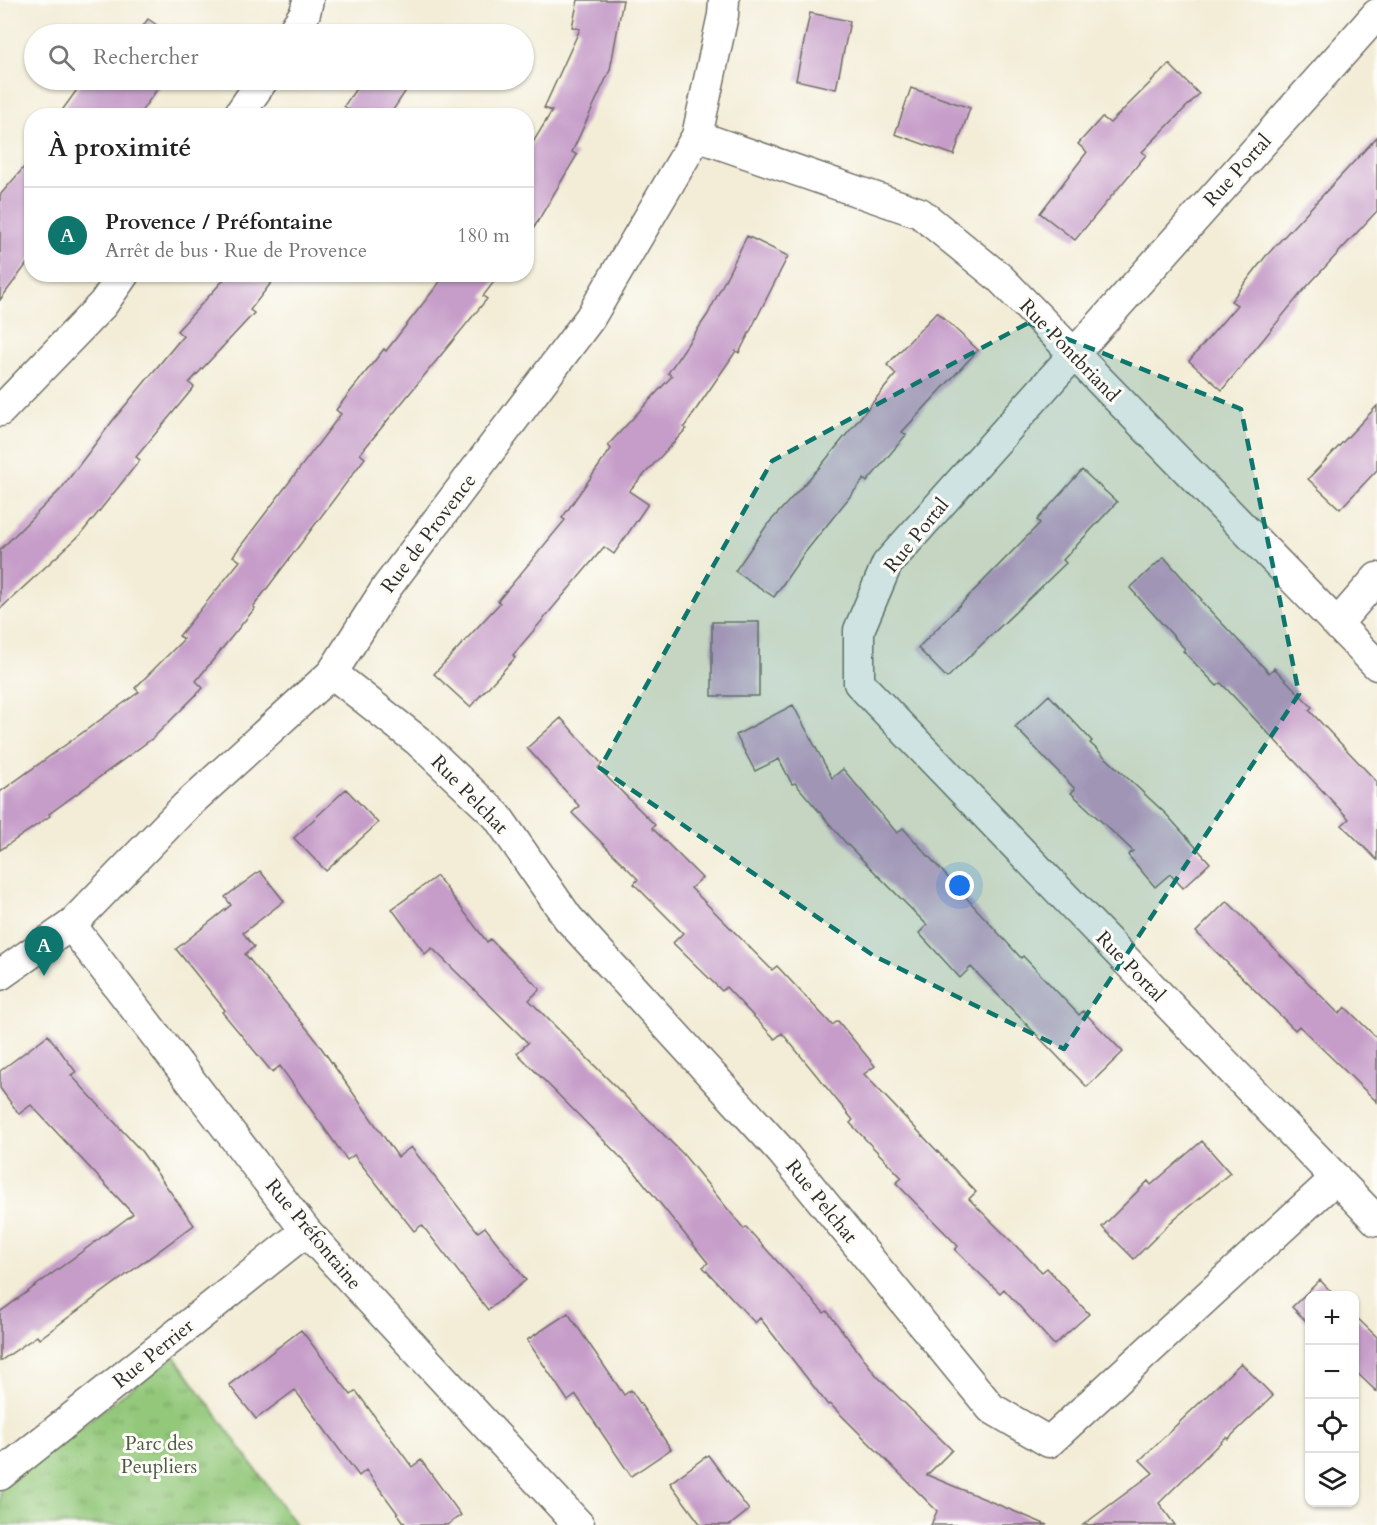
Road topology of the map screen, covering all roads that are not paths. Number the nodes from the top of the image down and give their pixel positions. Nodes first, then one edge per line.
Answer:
1 (308, 0) edge
2 (724, 0) edge
3 (1377, 14) edge
4 (298, 24) edge
5 (256, 90) edge
6 (244, 108) edge
7 (697, 136) junction
8 (118, 282) edge
9 (1074, 353) junction
10 (0, 411) edge
11 (1377, 578) edge
12 (1337, 624) junction
13 (1377, 665) edge
14 (332, 673) junction
15 (71, 925) junction
16 (0, 975) edge
17 (1336, 1178) junction
18 (1377, 1221) edge
19 (306, 1231) junction
20 (0, 1475) edge
21 (579, 1525) edge

1 - 4 street
2 - 7 street, Rue de Provence
3 - 9 street, Rue Portal
5 - 6 street
7 - 9 street, Rue Pontbriand
7 - 14 street, Rue de Provence
8 - 10 street
9 - 12 street, Rue Pontbriand
9 - 17 street, Rue Portal
11 - 12 street
12 - 13 street, Rue Pontbriand
14 - 15 street, Rue de Provence
14 - 17 street, Rue Pelchat
15 - 16 street, Rue de Provence
15 - 19 street, Rue Préfontaine
17 - 18 street, Rue Portal
19 - 20 street, Rue Perrier
19 - 21 street, Rue Préfontaine

